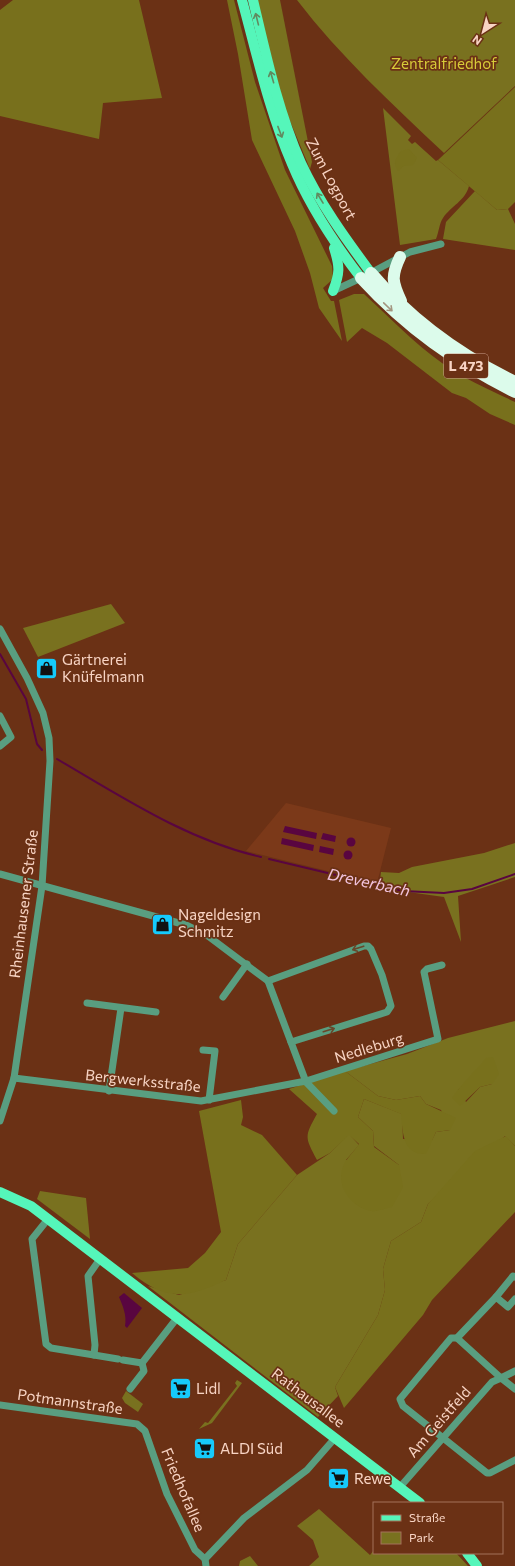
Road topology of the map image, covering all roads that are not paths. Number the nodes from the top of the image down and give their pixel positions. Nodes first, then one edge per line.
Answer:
1 (242, 0) edge
2 (253, 0) edge
3 (330, 235) junction
4 (441, 244) dead end
5 (400, 257) junction
6 (366, 276) junction
7 (333, 291) joint
8 (404, 307) junction
9 (515, 382) edge
10 (515, 392) edge
11 (0, 629) edge
12 (0, 716) edge
13 (0, 746) edge
14 (0, 874) edge
15 (42, 886) junction
16 (247, 964) junction
17 (442, 965) dead end
18 (268, 980) junction
19 (223, 997) dead end
20 (87, 1003) dead end
21 (121, 1008) junction
22 (156, 1012) dead end
23 (292, 1042) junction
24 (203, 1050) dead end
25 (14, 1078) junction
26 (306, 1081) junction
27 (110, 1091) junction
28 (209, 1100) junction
29 (334, 1111) dead end
30 (0, 1121) edge
31 (0, 1192) edge
32 (48, 1218) junction
33 (100, 1259) junction
34 (515, 1278) edge
35 (496, 1297) junction
36 (515, 1299) edge
37 (177, 1318) junction
38 (457, 1338) junction
39 (94, 1355) junction
40 (142, 1363) junction
41 (515, 1371) edge
42 (501, 1378) junction
43 (130, 1389) dead end
44 (515, 1389) edge
45 (0, 1405) edge
46 (137, 1424) joint
47 (335, 1438) junction
48 (443, 1438) junction
49 (515, 1460) edge
50 (400, 1487) junction
51 (419, 1502) edge
52 (468, 1554) edge
53 (205, 1563) edge
54 (478, 1566) edge

1 -> 3 main road, Zum Logport / L 473
6 -> 2 main road, Zum Logport / L 473
3 - 6 main road, Zum Logport / L 473
3 - 7 main road
4 - 5 street
5 - 6 street
5 - 8 highway
6 - 7 street
6 - 8 highway, Zum Logport / L 473
6 -> 10 highway, Zum Logport / L 473
8 - 9 highway, Zum Logport / L 473
11 - 15 street, Rheinhausener Straße
12 - 13 street
14 - 15 street
15 - 16 street
15 - 25 street, Rheinhausener Straße
16 - 18 street
16 - 19 street
17 - 26 street, Nedleburg
18 - 23 street
23 -> 18 street
20 - 21 street
21 - 22 street
21 - 27 street
23 - 26 street
24 - 28 street, Bergwerksstraße
25 - 27 street, Bergwerksstraße
25 - 30 street, Rheinhausener Straße
26 - 28 street, Nedleburg
26 - 29 street
27 - 28 street, Bergwerksstraße
31 - 32 main road, Rathausallee
32 - 33 main road, Rathausallee
32 - 39 street
33 - 37 main road, Rathausallee
33 - 39 street
34 - 35 street
35 - 36 street
35 - 38 street
37 - 40 street
37 - 47 main road, Rathausallee
38 - 42 street
38 - 48 street
39 - 40 street
40 - 43 street
41 - 42 street, Am Geistfeld
42 - 44 street
42 - 48 street, Am Geistfeld
45 - 46 street, Potmannstraße
46 - 53 street, Friedhofallee
47 - 50 main road, Rathausallee
47 - 53 street
48 - 49 street
48 - 50 street, Am Geistfeld
50 - 51 main road, Rathausallee
52 - 54 main road

